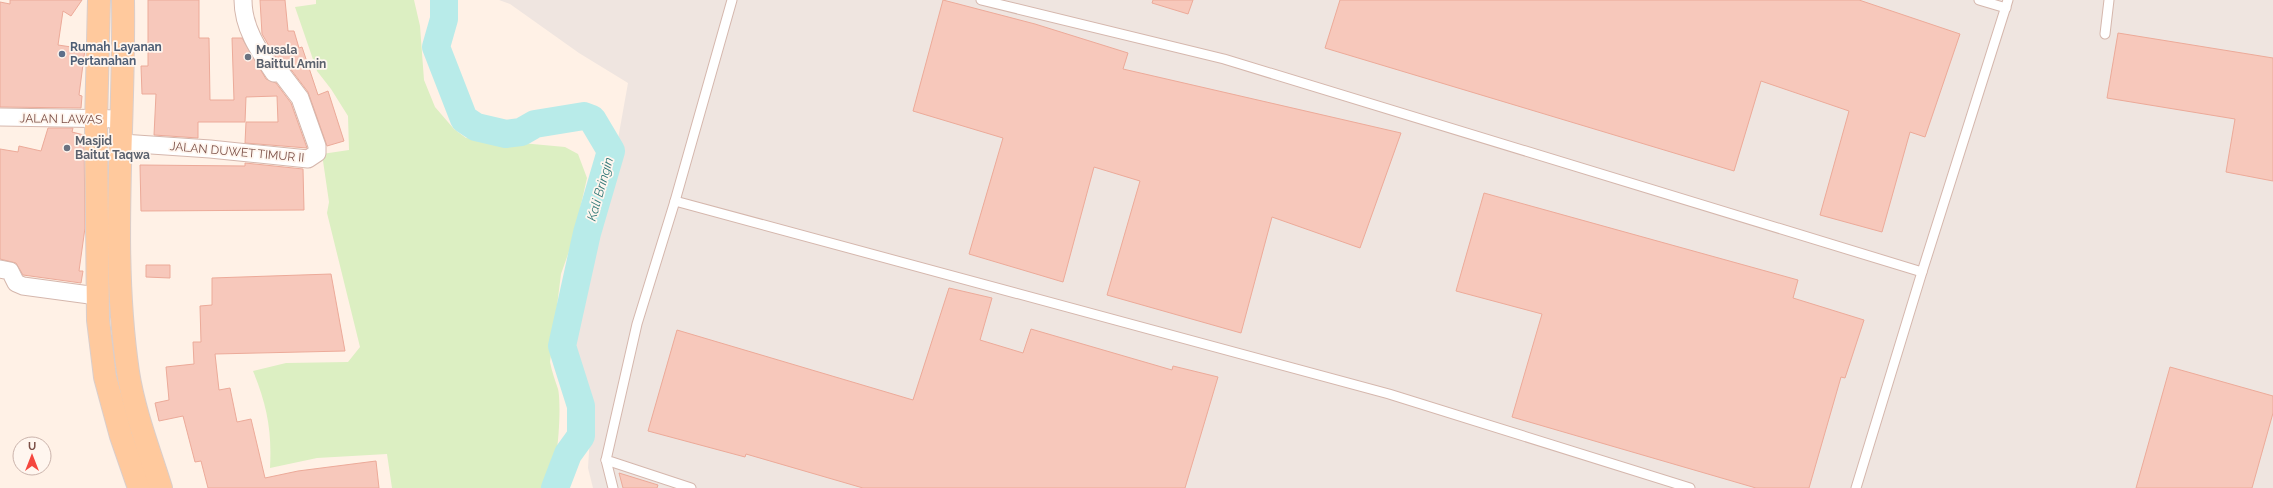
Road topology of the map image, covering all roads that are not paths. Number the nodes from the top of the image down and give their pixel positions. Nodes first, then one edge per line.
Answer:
1 (99, 0) edge
2 (124, 0) edge
3 (242, 0) edge
4 (732, 0) edge
5 (981, 0) edge
6 (1979, 0) edge
7 (2110, 0) edge
8 (2007, 4) edge
9 (2105, 34) dead end
10 (0, 117) edge
11 (96, 120) junction
12 (122, 120) junction
13 (122, 143) junction
14 (675, 201) junction
15 (0, 269) edge
16 (1922, 272) junction
17 (97, 296) junction
18 (606, 460) junction
19 (139, 488) edge
20 (161, 488) edge
21 (613, 488) edge
22 (691, 488) edge
23 (1690, 488) edge
24 (1856, 488) edge

1 - 11 main road
2 - 12 main road
3 - 13 street, JALAN DUWET TIMUR II
4 - 14 lane
5 - 16 lane
6 - 8 lane
7 - 9 lane
8 - 16 lane
10 - 11 street, JALAN LAWAS
11 - 12 street, JALAN LAWAS
11 - 17 main road
12 - 13 main road
13 - 20 main road
14 - 18 lane
14 - 23 lane
15 - 17 street
16 - 24 lane
17 - 19 main road
18 - 21 lane
18 - 22 lane

